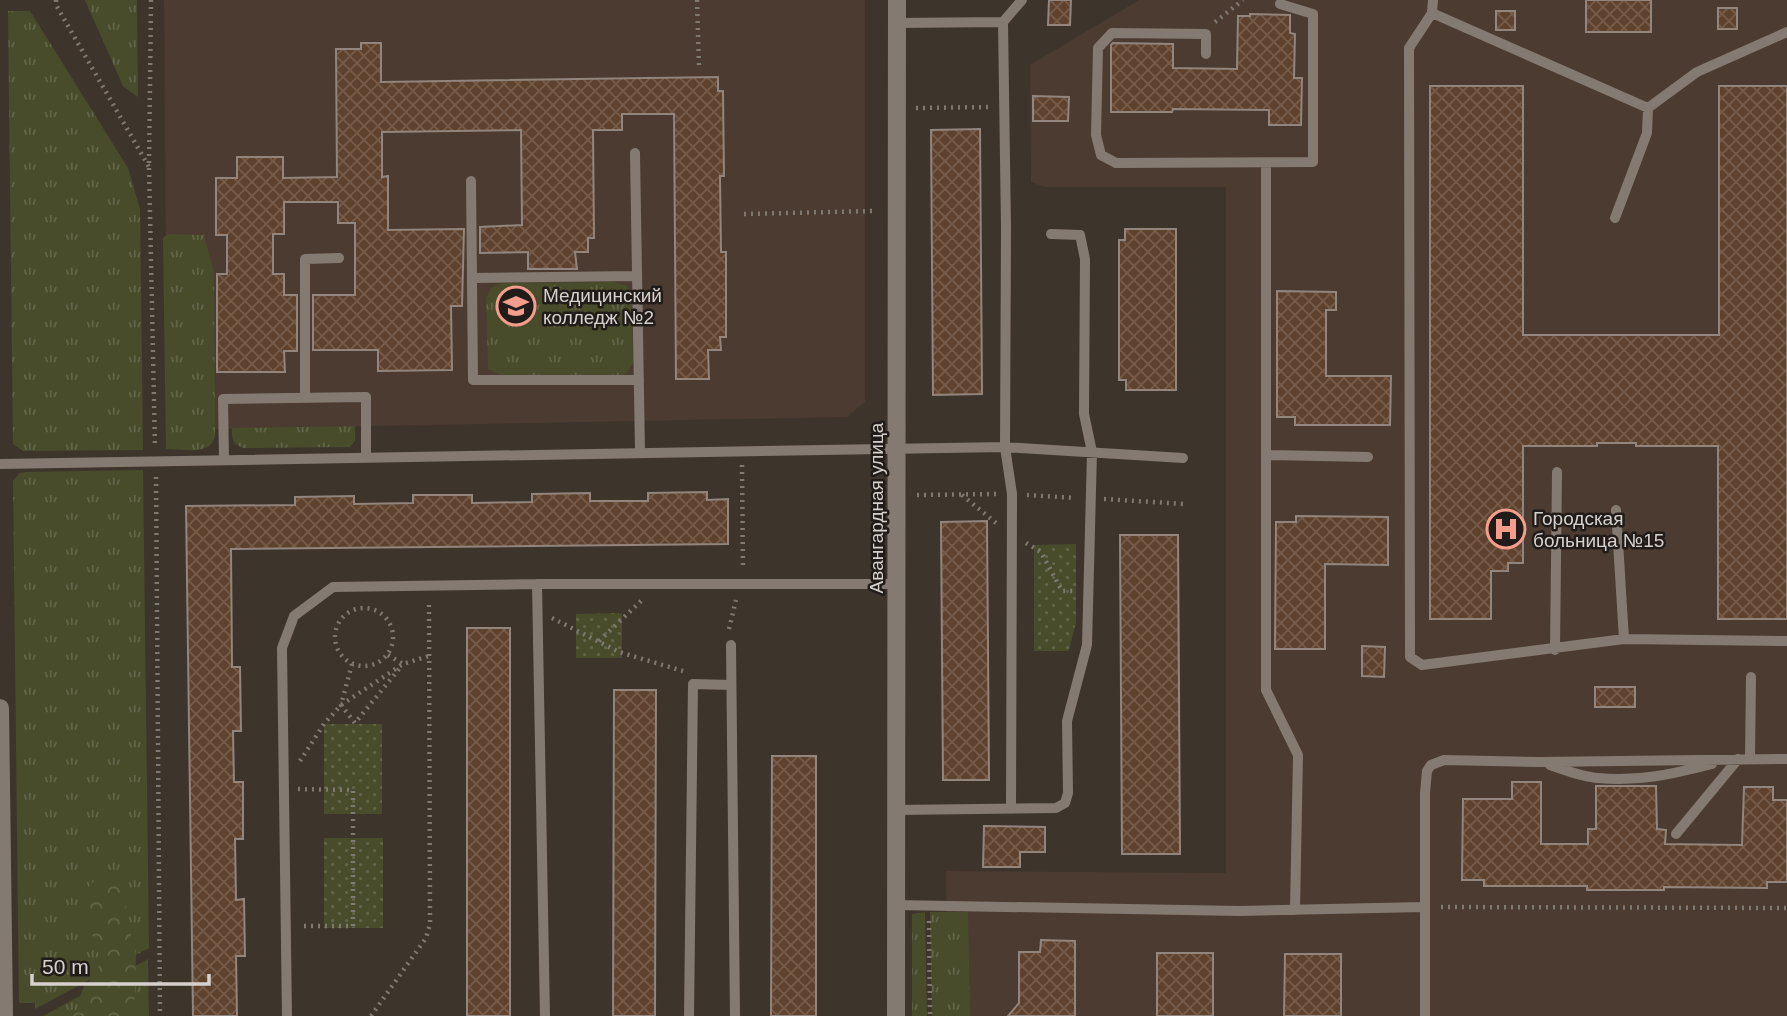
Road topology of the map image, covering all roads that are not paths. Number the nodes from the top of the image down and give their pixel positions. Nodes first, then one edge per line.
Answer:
1 (897, 0) edge
2 (1022, 0) edge
3 (1433, 0) edge
4 (1280, 4) dead end
5 (1432, 13) junction
6 (1003, 22) junction
7 (897, 23) junction
8 (1787, 32) edge
9 (1206, 54) dead end
10 (1648, 108) junction
11 (635, 153) dead end
12 (1266, 163) junction
13 (471, 181) dead end
14 (1615, 218) dead end
15 (1051, 234) dead end
16 (339, 258) dead end
17 (637, 276) junction
18 (472, 278) junction
19 (639, 380) junction
20 (305, 397) junction
21 (1005, 447) junction
22 (897, 448) junction
23 (640, 452) junction
24 (1092, 452) junction
25 (1266, 455) junction
26 (366, 457) junction
27 (1368, 457) dead end
28 (1183, 458) dead end
29 (224, 459) junction
30 (0, 464) edge
31 (1557, 472) dead end
32 (1616, 510) dead end
33 (537, 584) junction
34 (896, 584) junction
35 (1624, 639) junction
36 (1787, 641) edge
37 (731, 645) road end
38 (1555, 650) junction
39 (1751, 677) dead end
40 (731, 685) junction
41 (0, 708) edge
42 (1739, 760) junction
43 (1787, 760) edge
44 (1540, 762) junction
45 (1011, 808) junction
46 (896, 810) junction
47 (1676, 834) dead end
48 (896, 905) junction
49 (1424, 907) junction
50 (1295, 910) junction
51 (4, 1016) edge
52 (287, 1016) edge
53 (545, 1016) edge
54 (690, 1016) edge
55 (735, 1016) edge
56 (896, 1016) edge
57 (1425, 1016) edge

1 - 7 street, Авангардная улица
2 - 6 lane
3 - 5 lane
4 - 12 lane
5 - 10 lane
5 - 38 lane
6 - 7 lane
6 - 21 lane
7 - 22 street, Авангардная улица
8 - 10 lane
9 - 12 lane
10 - 14 lane
11 - 17 lane
12 - 25 lane
13 - 18 lane
15 - 24 lane
16 - 20 lane
17 - 18 lane
17 - 19 lane
18 - 19 lane
19 - 23 lane
20 - 26 lane
20 - 29 lane
21 - 22 lane
21 - 24 lane
21 - 45 lane
22 - 23 lane
22 - 34 street, Авангардная улица
23 - 26 lane
24 - 28 lane
24 - 45 lane
25 - 27 lane
25 - 50 lane
26 - 29 lane
29 - 30 lane
31 - 38 lane
32 - 35 lane
33 - 34 lane
33 - 52 lane
33 - 53 lane
34 - 46 street, Авангардная улица
35 - 36 lane
35 - 38 lane
37 - 40 lane
39 - 42 lane
40 - 54 lane
40 - 55 lane
41 - 51 street
42 - 43 lane
42 - 44 lane
42 - 44 lane
42 - 47 lane
44 - 49 lane
45 - 46 lane
46 - 48 street, Авангардная улица
48 - 50 lane
48 - 56 street, Авангардная улица
49 - 50 lane
49 - 57 lane

